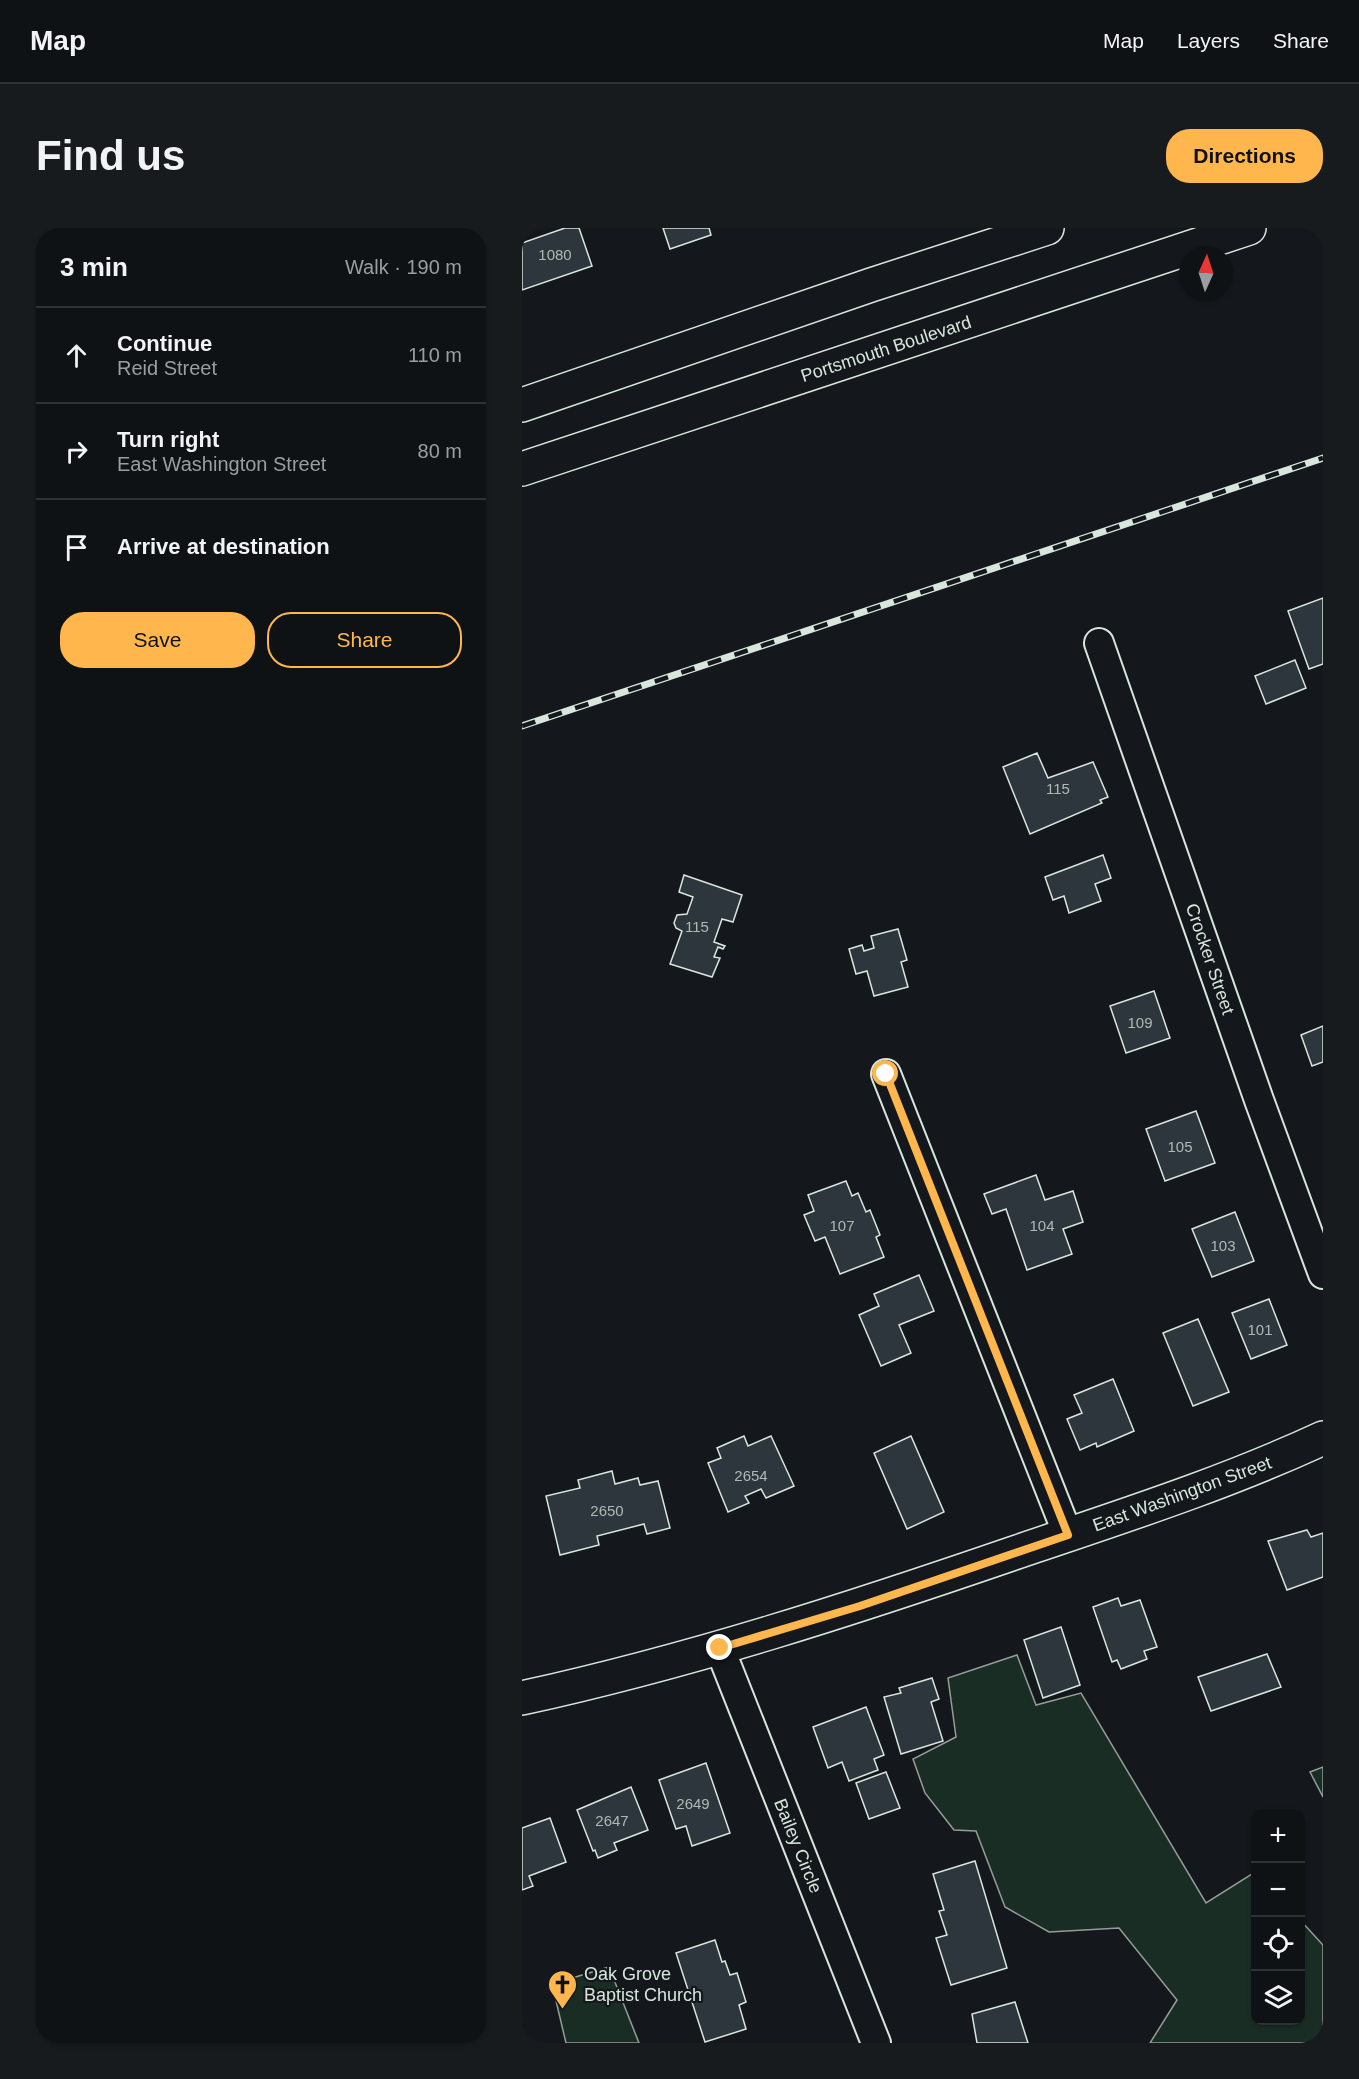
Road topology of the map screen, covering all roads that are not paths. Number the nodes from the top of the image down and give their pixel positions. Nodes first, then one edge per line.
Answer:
1 (1047, 228) edge
2 (1249, 228) edge
3 (1197, 236) edge
4 (522, 405) edge
5 (522, 470) edge
6 (1099, 643) dead end
7 (886, 1074) dead end
8 (1323, 1274) edge
9 (1323, 1438) edge
10 (1068, 1535) junction
11 (720, 1648) junction
12 (522, 1698) edge
13 (876, 2043) edge

1 - 4 main road
2 - 3 main road, Portsmouth Boulevard
3 - 5 main road, Portsmouth Boulevard
6 - 8 street, Crocker Street
7 - 10 street
9 - 10 main road, East Washington Street
10 - 11 main road, East Washington Street
11 - 12 main road, East Washington Street
11 - 13 street, Bailey Circle

